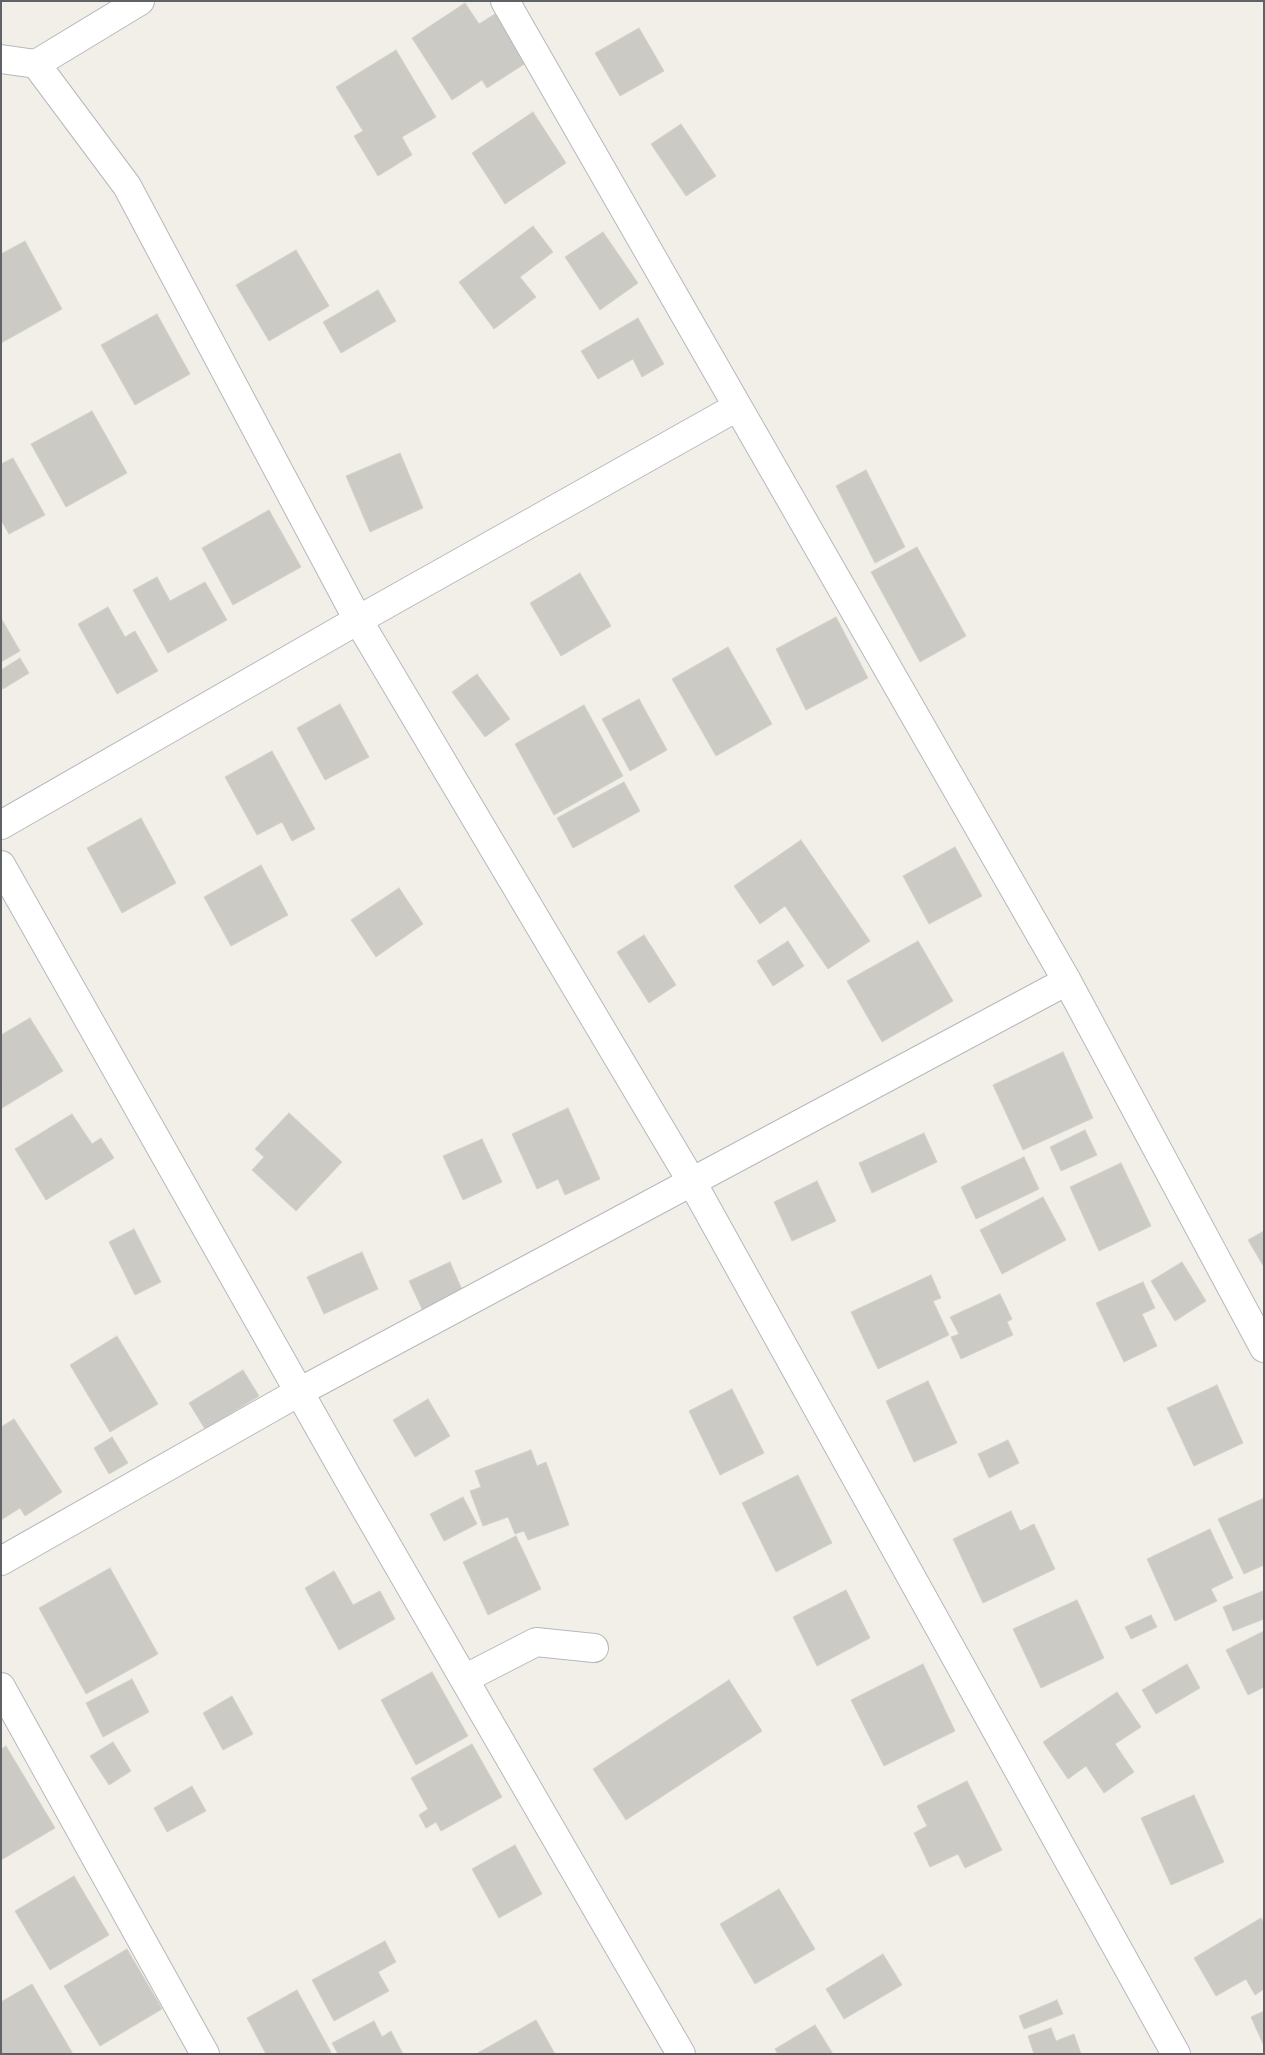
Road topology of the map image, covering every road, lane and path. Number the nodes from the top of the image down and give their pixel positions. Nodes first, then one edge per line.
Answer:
1 (140, 1) edge
2 (505, 1) edge
3 (1, 59) edge
4 (36, 64) junction
5 (737, 407) junction
6 (358, 620) junction
7 (1, 825) edge
8 (1, 865) edge
9 (1067, 981) junction
10 (692, 1182) junction
11 (1264, 1348) edge
12 (298, 1392) junction
13 (1, 1562) edge
14 (594, 1648) dead end
15 (464, 1679) junction
16 (1, 1687) edge
17 (205, 2054) edge
18 (681, 2054) edge
19 (1176, 2054) edge

1 - 4 street
2 - 5 street
3 - 4 street
4 - 6 street
5 - 6 street
5 - 9 street
6 - 7 street
6 - 10 street
8 - 12 street
9 - 10 street
9 - 11 street
10 - 12 street
10 - 19 street
12 - 13 street
12 - 15 street
14 - 15 street
15 - 18 street
16 - 17 street

